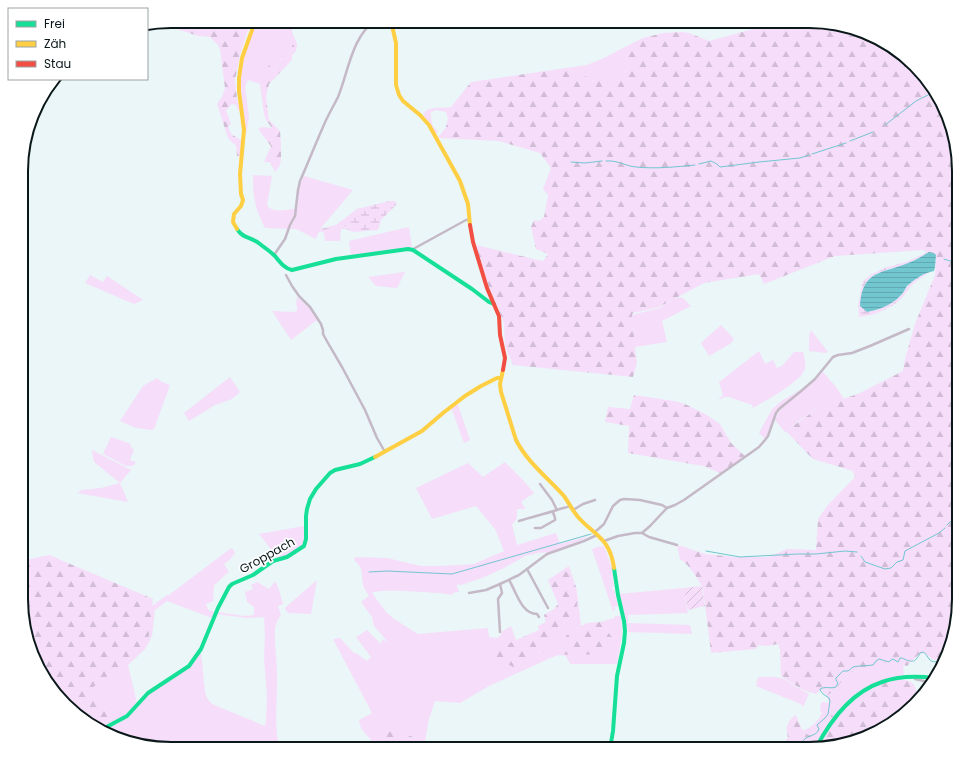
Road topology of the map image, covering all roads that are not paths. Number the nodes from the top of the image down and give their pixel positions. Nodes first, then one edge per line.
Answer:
1 (252, 28) edge
2 (367, 28) edge
3 (393, 28) edge
4 (469, 220) junction
5 (413, 250) junction
6 (274, 255) junction
7 (286, 275) dead end
8 (494, 304) junction
9 (909, 329) dead end
10 (501, 378) junction
11 (385, 452) junction
12 (540, 484) dead end
13 (595, 500) dead end
14 (571, 508) junction
15 (667, 508) junction
16 (557, 510) junction
17 (553, 512) junction
18 (519, 521) dead end
19 (535, 528) dead end
20 (596, 533) junction
21 (642, 533) junction
22 (604, 541) junction
23 (677, 545) dead end
24 (527, 569) junction
25 (509, 580) junction
26 (500, 584) junction
27 (469, 593) dead end
28 (548, 608) dead end
29 (539, 617) dead end
30 (500, 632) dead end
31 (914, 678) junction
32 (929, 678) edge
33 (925, 682) edge
34 (107, 727) edge
35 (611, 742) edge
36 (820, 742) edge

1 - 6 street
2 - 6 street
3 - 4 street
4 - 5 street
4 - 8 street
5 - 6 street
5 - 8 street
7 - 11 street
8 - 10 street
9 - 15 street
10 - 11 street
10 - 14 street
11 - 34 street, Groppach
12 - 16 street
13 - 14 street
14 - 16 street
14 - 20 street
15 - 20 street
15 - 21 street
16 - 17 street
17 - 18 street
17 - 19 street
20 - 22 street
20 - 24 street
21 - 22 street
21 - 23 street
22 - 35 street
24 - 25 street
24 - 28 street
25 - 26 street
25 - 29 street
26 - 27 street
26 - 30 street
31 - 32 street
31 - 33 street
31 - 36 street

